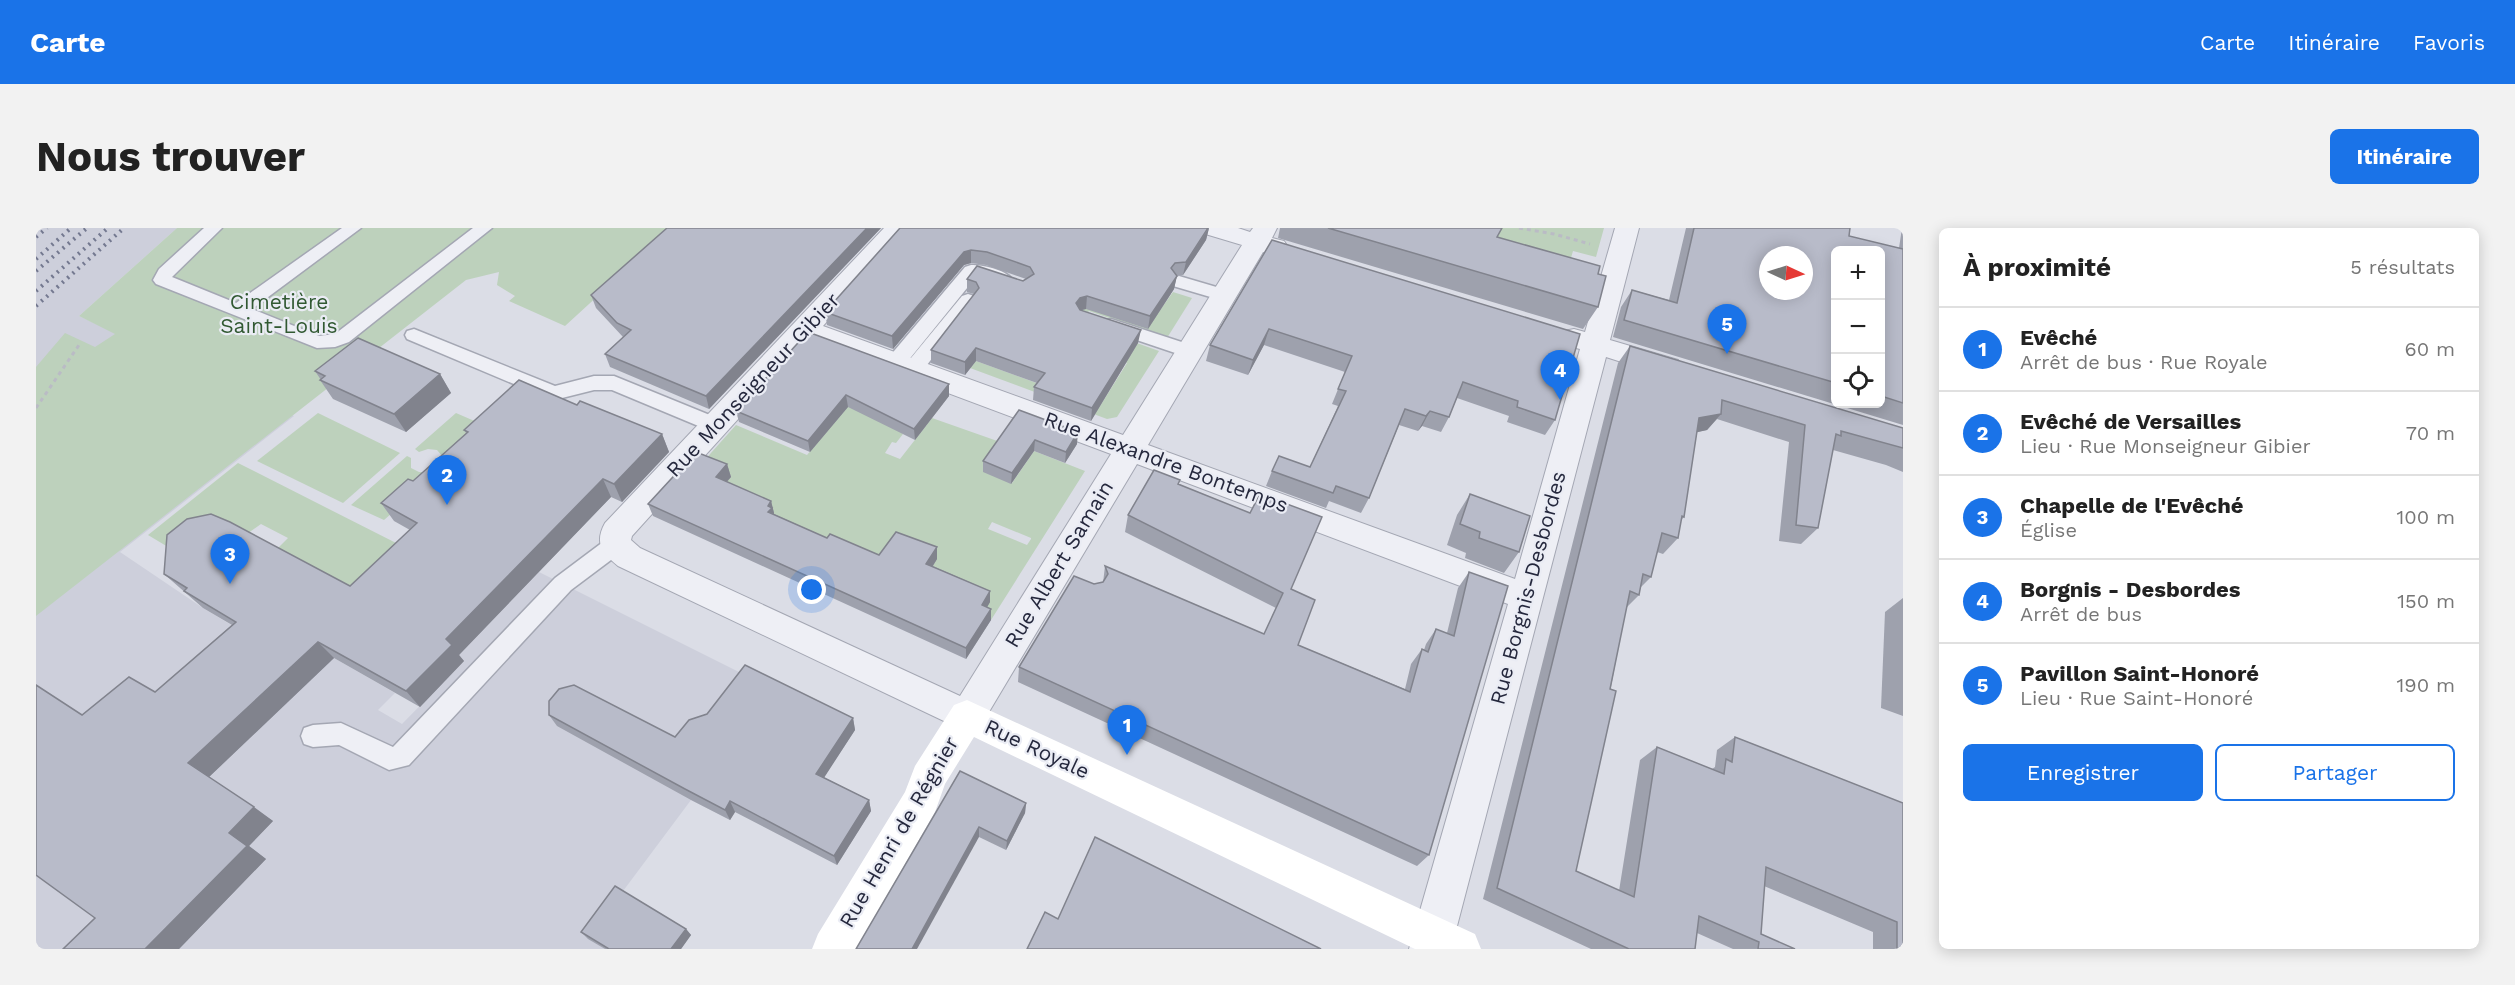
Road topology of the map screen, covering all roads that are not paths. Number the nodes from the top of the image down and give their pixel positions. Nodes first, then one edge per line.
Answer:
1 (214, 228) edge
2 (353, 228) edge
3 (484, 228) edge
4 (898, 228) edge
5 (1211, 228) edge
6 (1261, 235) edge
7 (1623, 240) edge
8 (1295, 253) edge
9 (1179, 282) edge
10 (1022, 286) edge
11 (1224, 295) junction
12 (968, 299) edge
13 (239, 310) junction
14 (1097, 320) edge
15 (805, 329) junction
16 (1552, 331) edge
17 (414, 335) dead end
18 (1594, 344) junction
19 (1190, 351) junction
20 (904, 365) junction
21 (1688, 373) edge
22 (715, 425) junction
23 (1130, 449) junction
24 (615, 545) junction
25 (1526, 597) junction
26 (967, 716) junction
27 (313, 736) dead end
28 (1441, 945) edge
29 (832, 949) edge

1 - 13 lane
2 - 13 lane
3 - 13 lane
4 - 15 street, Rue Monseigneur Gibier
5 - 6 street
6 - 8 street
6 - 11 street, Rue Albert Samain
7 - 18 street, Rue Borgnis-Desbordes
9 - 11 lane
10 - 20 lane
11 - 19 street, Rue Albert Samain
12 - 20 lane
14 - 19 lane
15 - 20 street, Rue Alexandre Bontemps
15 - 22 street, Rue Monseigneur Gibier
16 - 18 street
17 - 22 lane
18 - 21 street
18 - 25 street, Rue Borgnis-Desbordes
19 - 23 street, Rue Albert Samain
20 - 23 street, Rue Alexandre Bontemps
22 - 24 street, Rue Monseigneur Gibier
23 - 25 street, Rue Alexandre Bontemps
23 - 26 street, Rue Albert Samain
24 - 26 street, Rue Royale
24 - 27 lane
25 - 28 street, Rue Borgnis-Desbordes
26 - 28 street, Rue Royale
26 - 29 street, Rue Henri de Régnier

